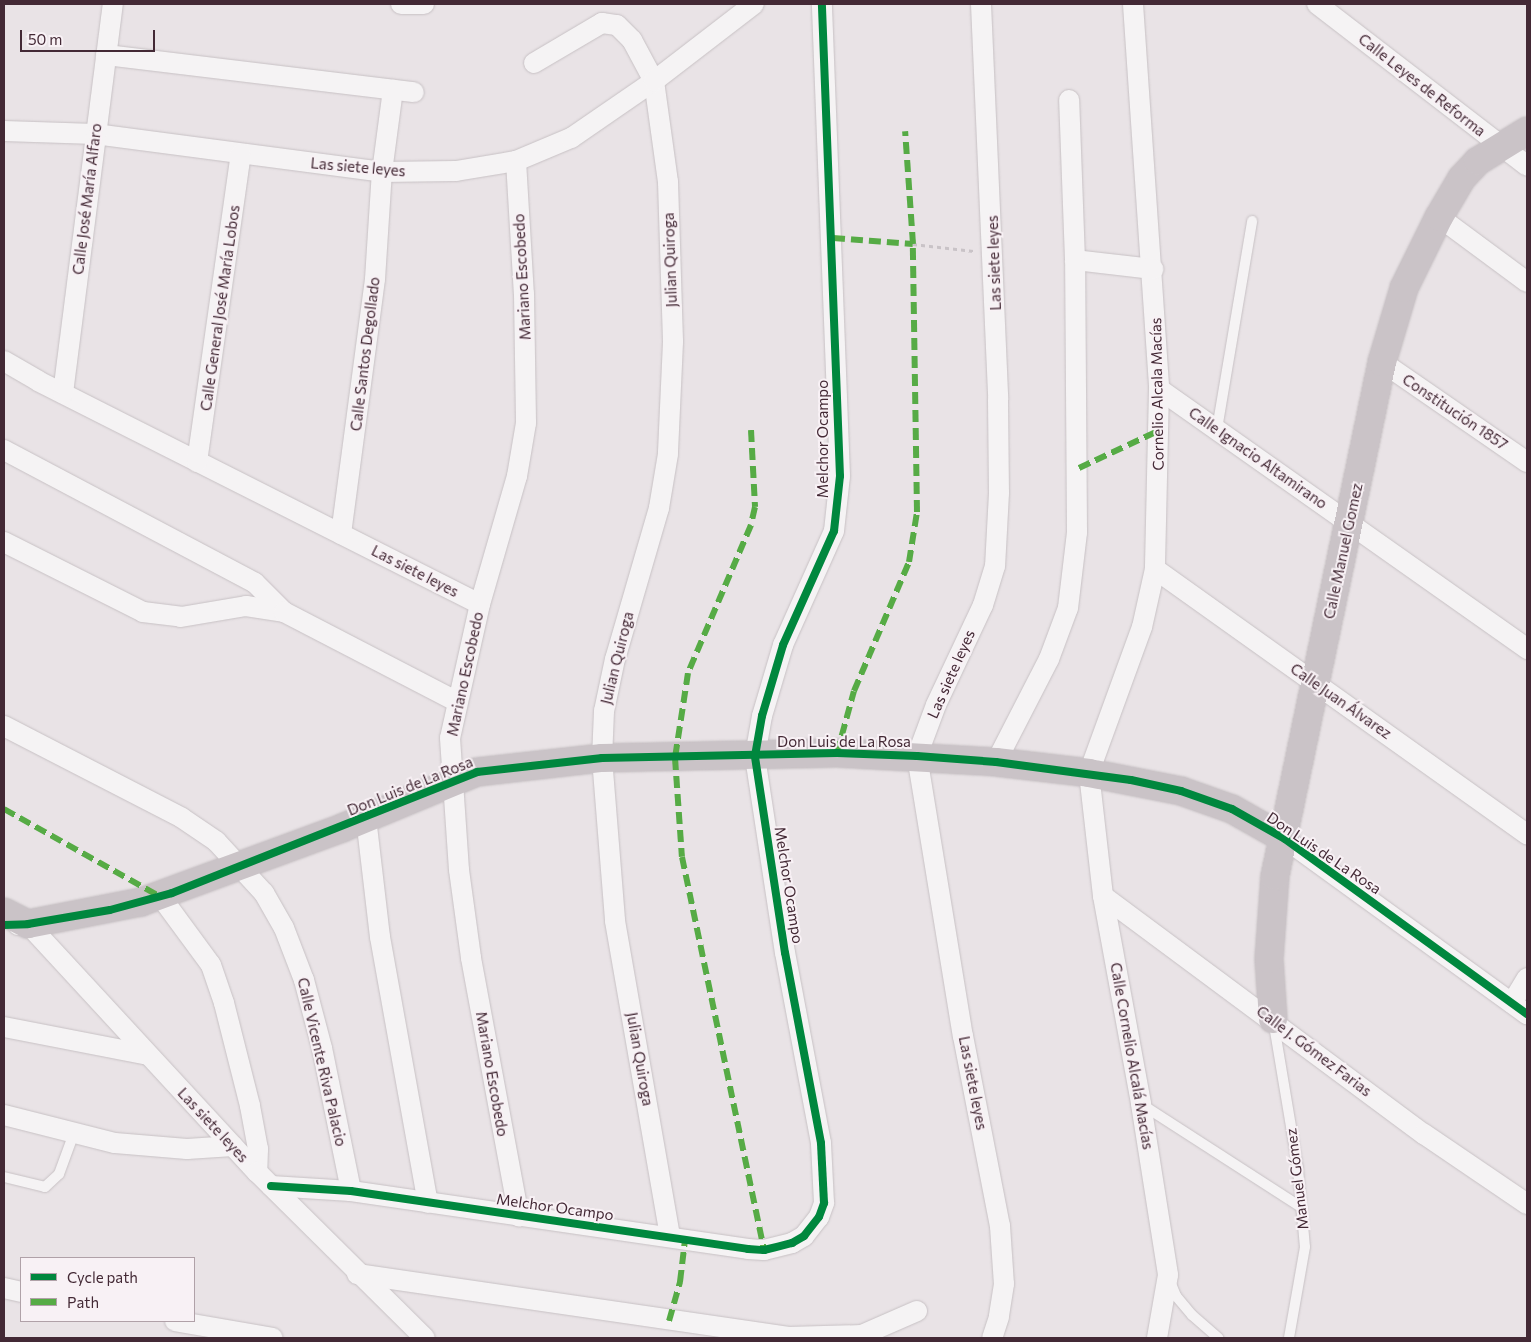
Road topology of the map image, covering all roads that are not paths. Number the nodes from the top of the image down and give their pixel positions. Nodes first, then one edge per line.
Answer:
1 (113, 4) edge
2 (401, 4) edge
3 (424, 4) edge
4 (754, 4) edge
5 (822, 4) edge
6 (981, 4) edge
7 (1133, 4) edge
8 (1317, 4) edge
9 (106, 55) junction
10 (534, 63) dead end
11 (654, 81) junction
12 (393, 90) junction
13 (414, 92) dead end
14 (1068, 100) dead end
15 (4, 131) edge
16 (1527, 131) edge
17 (95, 134) junction
18 (1502, 148) junction
19 (241, 154) junction
20 (516, 161) junction
21 (1527, 166) edge
22 (382, 172) junction
23 (1439, 217) junction
24 (1252, 220) dead end
25 (1075, 260) junction
26 (1153, 269) junction
27 (1527, 282) edge
28 (4, 361) edge
29 (1382, 362) junction
30 (1159, 389) junction
31 (63, 394) junction
32 (1217, 429) junction
33 (4, 450) edge
34 (197, 462) junction
35 (1527, 462) edge
36 (1349, 522) junction
37 (341, 534) junction
38 (4, 542) edge
39 (1156, 569) junction
40 (480, 604) junction
41 (284, 612) junction
42 (1527, 649) edge
43 (1315, 683) junction
44 (456, 701) junction
45 (4, 726) edge
46 (755, 756) junction
47 (917, 756) junction
48 (602, 758) junction
49 (996, 762) junction
50 (1089, 773) junction
51 (451, 783) junction
52 (366, 818) junction
53 (1527, 834) edge
54 (1285, 839) junction
55 (242, 866) junction
56 (161, 896) junction
57 (1103, 896) junction
58 (4, 912) edge
59 (16, 925) edge
60 (1527, 978) edge
61 (1520, 1009) edge
62 (1273, 1019) junction
63 (4, 1028) edge
64 (148, 1055) junction
65 (1141, 1104) junction
66 (4, 1115) edge
67 (74, 1133) junction
68 (233, 1146) junction
69 (4, 1177) edge
70 (264, 1178) junction
71 (351, 1191) junction
72 (428, 1203) junction
73 (1527, 1204) edge
74 (1301, 1207) junction
75 (519, 1217) junction
76 (670, 1236) junction
77 (357, 1274) junction
78 (1168, 1275) junction
79 (4, 1288) edge
80 (20, 1292) edge
81 (918, 1311) dead end
82 (181, 1322) edge
83 (273, 1338) edge
84 (426, 1338) edge
85 (992, 1338) edge
86 (1157, 1338) edge
87 (1218, 1338) edge
88 (1289, 1338) edge

1 - 9 street, Calle José María Alfaro
2 - 3 street
4 - 11 street, Las siete leyes
5 - 46 street, Melchor Ocampo
6 - 47 street, Las siete leyes
7 - 26 street, Cornelio Alcala Macías
8 - 18 street, Calle Leyes de Reforma
9 - 12 street
9 - 17 street, Calle José María Alfaro
10 - 11 street
11 - 20 street, Las siete leyes
11 - 48 street, Julian Quiroga
12 - 13 street
12 - 22 street, Calle Santos Degollado
14 - 25 street
15 - 17 street, Las siete leyes
16 - 18 street, Calle Manuel Gomez
17 - 19 street, Las siete leyes
17 - 31 street, Calle José María Alfaro
18 - 21 street, Calle Leyes de Reforma
18 - 23 street, Calle Manuel Gomez
19 - 22 street, Las siete leyes
19 - 34 street, Calle General José María Lobos
20 - 22 street, Las siete leyes
20 - 40 street, Mariano Escobedo
22 - 37 street, Calle Santos Degollado
23 - 27 street
23 - 29 street, Calle Manuel Gomez
24 - 32 lane
25 - 26 street
25 - 49 street
26 - 30 street, Cornelio Alcala Macías
28 - 31 street, Las siete leyes
29 - 35 street, Constitución 1857
29 - 36 street, Calle Manuel Gomez
30 - 32 street, Calle Ignacio Altamirano
30 - 39 street, Cornelio Alcala Macías
31 - 34 street, Las siete leyes
32 - 36 street, Calle Ignacio Altamirano
33 - 41 street
34 - 37 street, Las siete leyes
36 - 42 street, Calle Ignacio Altamirano
36 - 43 street, Calle Manuel Gomez
37 - 40 street, Las siete leyes
38 - 41 street
39 - 43 street, Calle Juan Álvarez
39 - 50 street, Cornelio Alcala Macías
40 - 44 street, Mariano Escobedo
41 - 44 street
43 - 53 street, Calle Juan Álvarez
43 - 54 street, Calle Manuel Gomez
44 - 51 street, Mariano Escobedo
45 - 55 street, Calle Vicente Riva Palacio
46 - 47 street, Don Luis de La Rosa
46 - 48 street, Don Luis de La Rosa
46 - 76 street, Melchor Ocampo
47 - 49 street, Don Luis de La Rosa
47 - 85 street, Las siete leyes
48 - 51 street, Don Luis de La Rosa
48 - 76 street, Julian Quiroga
49 - 50 street, Don Luis de La Rosa
50 - 54 street, Don Luis de La Rosa
50 - 57 street, Calle Cornelio Alcalá Macías
51 - 52 street, Don Luis de La Rosa
51 - 75 street, Mariano Escobedo
52 - 55 street, Don Luis de La Rosa
52 - 72 street
54 - 61 street, Don Luis de La Rosa
54 - 62 street, Calle Manuel Gomez
55 - 56 street, Don Luis de La Rosa
55 - 71 street, Calle Vicente Riva Palacio
56 - 59 street, Don Luis de La Rosa
56 - 70 street
57 - 62 street, Calle J. Gómez Farias
57 - 65 street, Calle Cornelio Alcalá Macías
58 - 59 street, Las siete leyes
59 - 64 street, Las siete leyes
60 - 61 street
62 - 73 street, Calle J. Gómez Farias
62 - 74 lane, Manuel Gómez
63 - 64 street
64 - 68 street, Las siete leyes
65 - 74 lane
65 - 78 street, Calle Cornelio Alcalá Macías
66 - 67 street
67 - 68 street
67 - 69 lane
68 - 70 street, Las siete leyes
70 - 71 street, Melchor Ocampo
70 - 77 street, Las siete leyes
71 - 72 street, Melchor Ocampo
72 - 75 street, Melchor Ocampo
74 - 88 lane, Manuel Gómez
75 - 76 street, Melchor Ocampo
77 - 81 street
77 - 84 street, Las siete leyes
78 - 86 street, Calle Cornelio Alcalá Macías
78 - 87 lane
79 - 80 street
82 - 83 street

